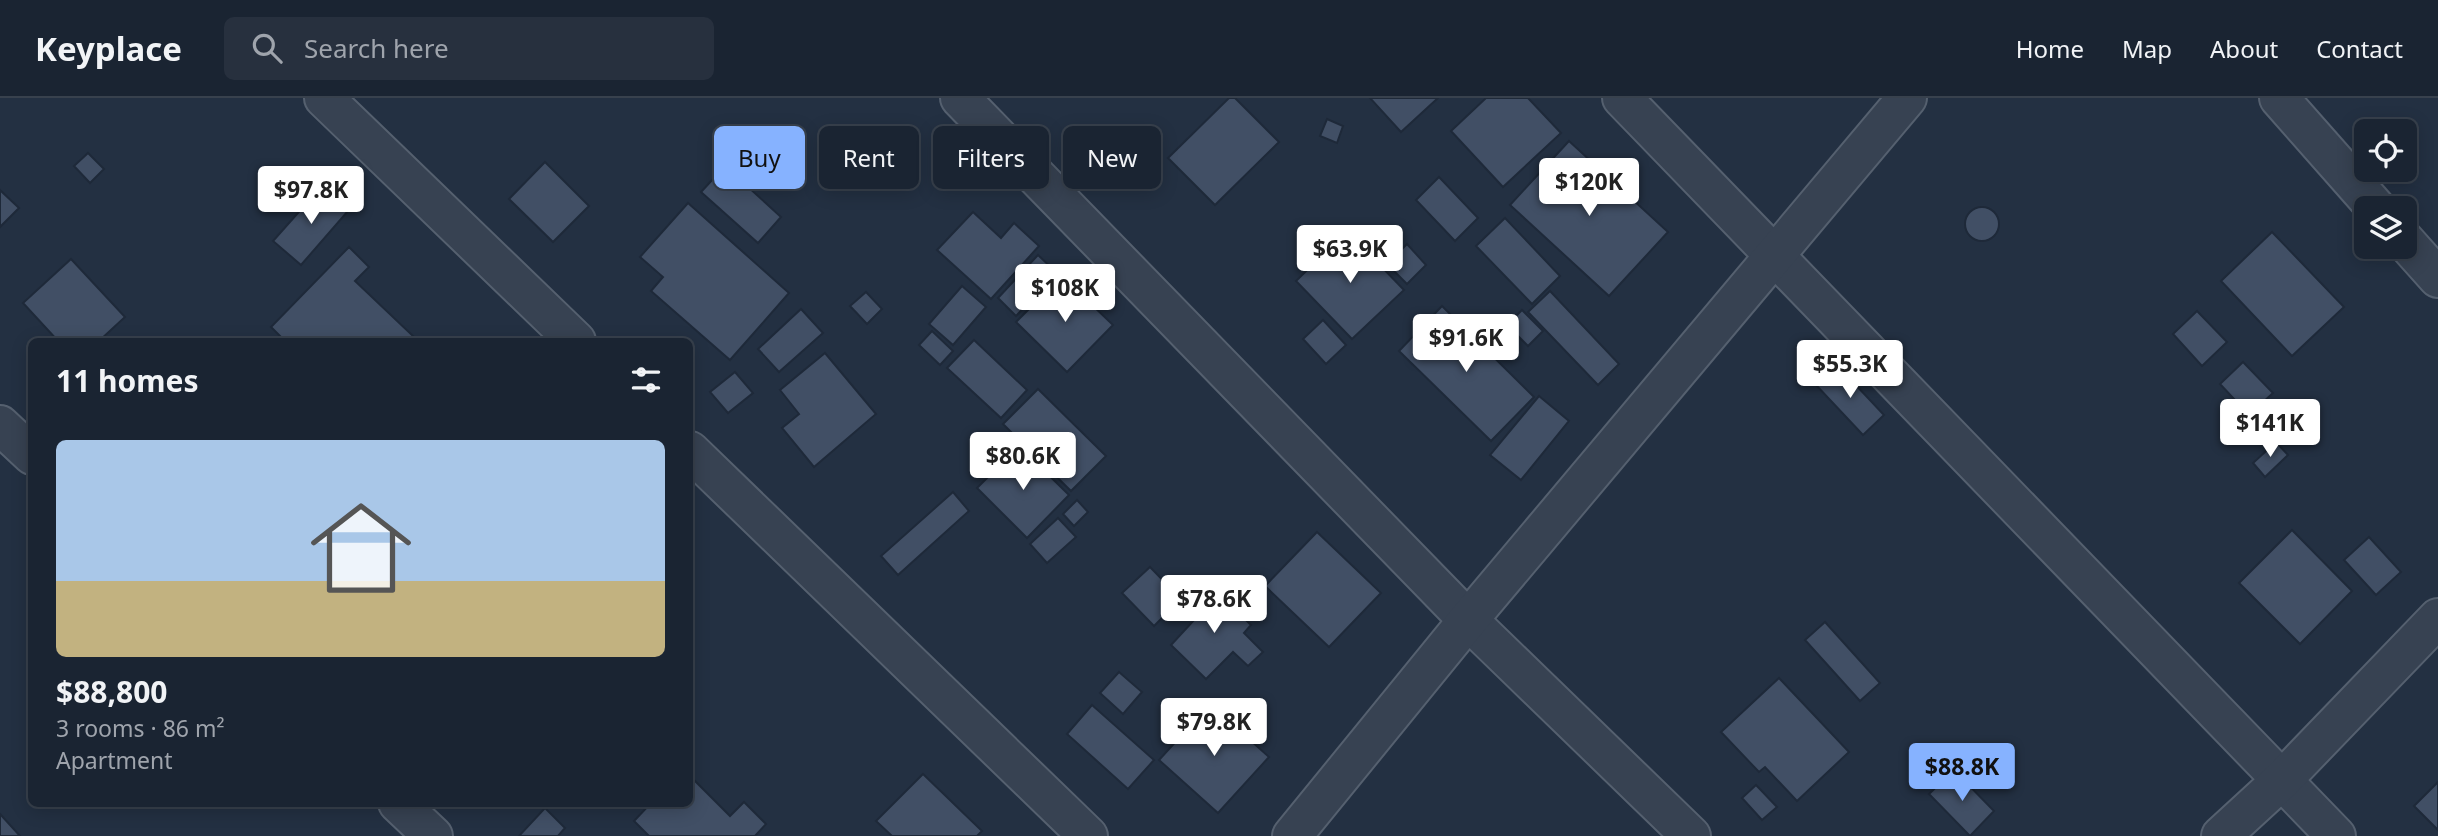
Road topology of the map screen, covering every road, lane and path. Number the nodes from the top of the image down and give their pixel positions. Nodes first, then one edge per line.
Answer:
1 (324, 98) edge
2 (960, 98) edge
3 (1622, 98) edge
4 (1907, 98) edge
5 (2279, 98) edge
6 (2365, 196) edge
7 (2417, 255) edge
8 (1774, 256) junction
9 (2438, 278) edge
10 (573, 338) edge
11 (0, 425) edge
12 (28, 451) edge
13 (693, 454) edge
14 (2438, 618) edge
15 (1468, 620) junction
16 (2282, 780) junction
17 (402, 807) edge
18 (433, 836) edge
19 (1088, 836) edge
20 (1292, 836) edge
21 (1691, 836) edge
22 (2221, 836) edge
23 (2336, 836) edge

1 - 10 street
2 - 15 street
3 - 8 street
4 - 8 street
5 - 6 street
7 - 9 street
8 - 15 street
8 - 16 street
11 - 12 street
13 - 19 street
14 - 16 street
15 - 20 street
15 - 21 street
16 - 22 street
16 - 23 street
17 - 18 street

